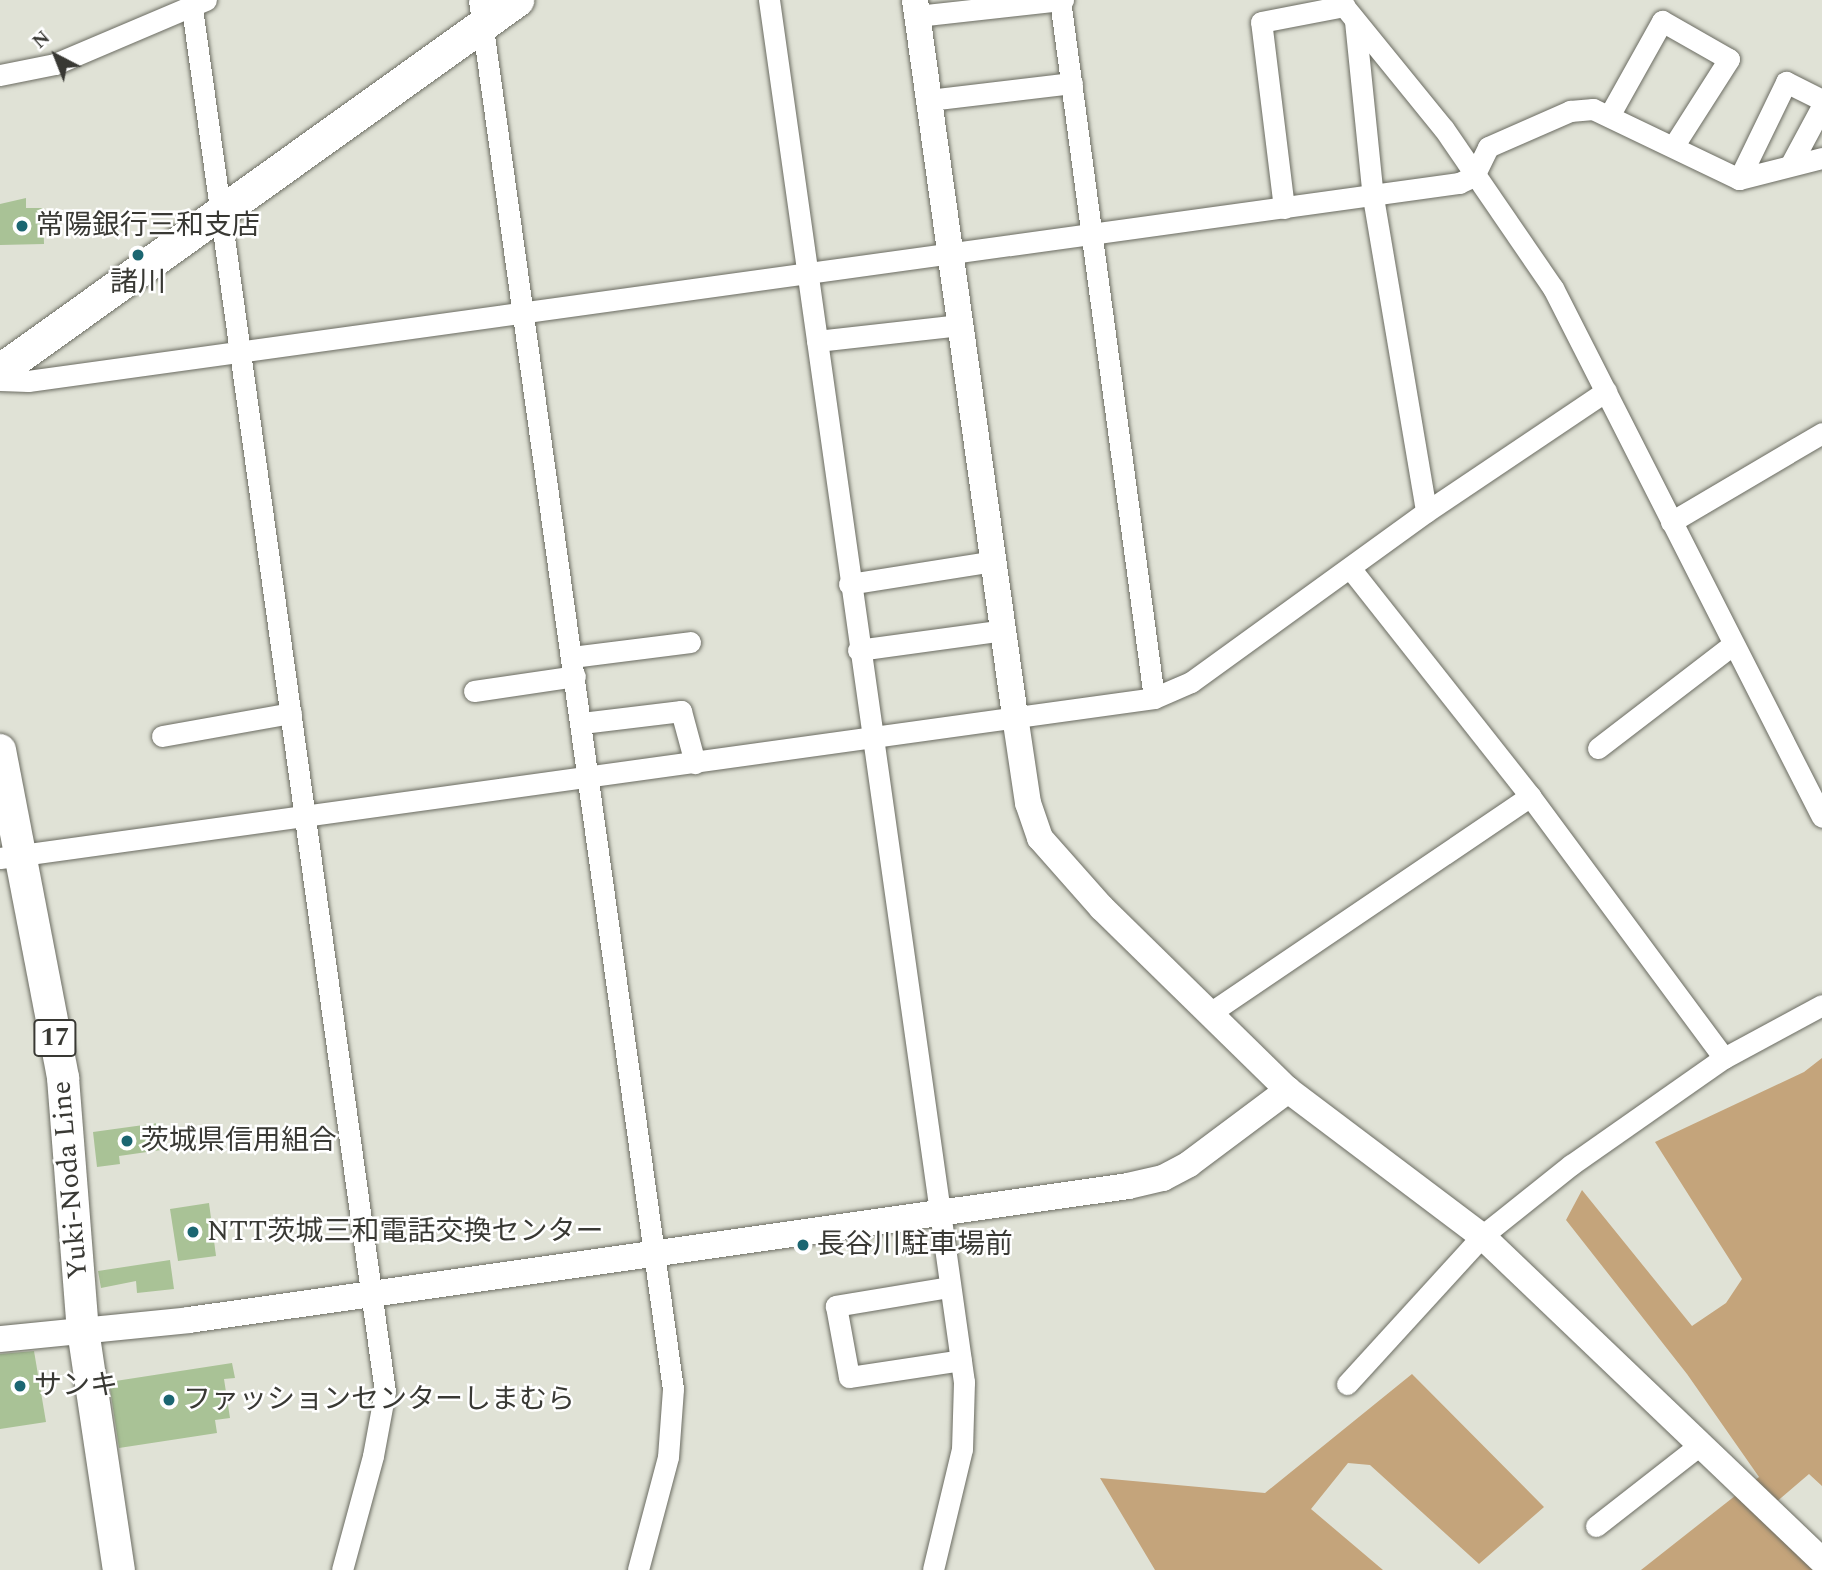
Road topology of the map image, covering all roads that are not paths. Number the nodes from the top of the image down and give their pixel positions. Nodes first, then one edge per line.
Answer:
1 (517, 0) edge
2 (769, 0) edge
3 (1061, 0) edge
4 (199, 4) edge
5 (916, 8) edge
6 (1346, 9) edge
7 (480, 13) edge
8 (0, 75) edge
9 (1072, 83) junction
10 (929, 100) junction
11 (1822, 100) edge
12 (1822, 106) edge
13 (1609, 116) junction
14 (1673, 147) junction
15 (1822, 158) edge
16 (1792, 162) junction
17 (1474, 176) junction
18 (1739, 179) junction
19 (1373, 197) junction
20 (1284, 208) junction
21 (220, 212) junction
22 (1094, 233) junction
23 (950, 257) junction
24 (807, 275) junction
25 (522, 313) junction
26 (960, 325) junction
27 (817, 341) junction
28 (243, 352) junction
29 (0, 370) edge
30 (0, 380) edge
31 (1606, 391) junction
32 (1822, 433) edge
33 (1426, 512) junction
34 (1671, 522) junction
35 (994, 561) junction
36 (1350, 568) junction
37 (849, 584) junction
38 (1004, 630) junction
39 (690, 642) dead end
40 (1732, 645) junction
41 (858, 650) junction
42 (574, 667) junction
43 (474, 691) dead end
44 (1154, 698) junction
45 (291, 713) junction
46 (1015, 716) junction
47 (582, 723) junction
48 (162, 736) dead end
49 (870, 737) junction
50 (1598, 748) dead end
51 (0, 750) edge
52 (695, 763) junction
53 (590, 779) junction
54 (1530, 796) junction
55 (305, 814) junction
56 (1822, 817) edge
57 (9, 856) edge
58 (1822, 1005) edge
59 (1210, 1013) junction
60 (1724, 1058) junction
61 (1288, 1090) junction
62 (940, 1214) junction
63 (1482, 1236) junction
64 (656, 1254) junction
65 (949, 1287) junction
66 (372, 1292) junction
67 (83, 1330) junction
68 (0, 1339) edge
69 (961, 1360) junction
70 (1347, 1384) dead end
71 (1701, 1444) junction
72 (1596, 1526) dead end
73 (1822, 1561) edge
74 (119, 1570) edge
75 (342, 1570) edge
76 (638, 1570) edge
77 (933, 1570) edge

1 - 7 highway
2 - 24 street
3 - 5 street
3 - 9 street
4 - 8 street
4 - 21 street
5 - 10 street
6 - 17 street
6 - 19 street
6 - 20 street
7 - 21 highway
7 - 25 street
9 - 10 street
9 - 22 street
10 - 23 street
11 - 18 street
12 - 16 street
13 - 14 street
13 - 14 street
13 - 17 street
14 - 18 street
15 - 16 street
16 - 18 street
17 - 19 street
17 - 31 street
19 - 20 street
19 - 33 street
20 - 22 street
21 - 28 street
21 - 29 highway
22 - 23 street
22 - 44 street
23 - 24 street
23 - 26 street
24 - 25 street
24 - 27 street
25 - 28 street
25 - 42 street
26 - 27 street
26 - 35 street
27 - 37 street
28 - 30 street
28 - 45 street
31 - 33 street
31 - 34 street
32 - 34 street
33 - 36 street
34 - 40 street
35 - 37 street
35 - 38 street
36 - 44 street
36 - 54 street
37 - 41 street
38 - 41 street
38 - 46 street
39 - 42 street
40 - 50 street
40 - 56 street
41 - 49 street
42 - 43 street
42 - 47 street
44 - 46 street
45 - 48 street
45 - 55 street
46 - 49 street
46 - 59 street
47 - 52 street
47 - 53 street
49 - 52 street
49 - 62 street
51 - 57 main road, Yuki-Noda Line / 17
52 - 53 street
53 - 55 street
53 - 64 street
54 - 59 street
54 - 60 street
55 - 57 street
55 - 66 street
57 - 67 main road, Yuki-Noda Line / 17
58 - 60 street
59 - 61 street
60 - 63 street
61 - 62 street
61 - 63 street
62 - 64 street
62 - 65 street
63 - 70 street
63 - 71 street
64 - 66 street
64 - 76 street
65 - 69 street
65 - 69 street
66 - 67 street
66 - 75 street
67 - 68 street
67 - 74 main road, Yuki-Noda Line / 17
69 - 77 street
71 - 72 street
71 - 73 street

